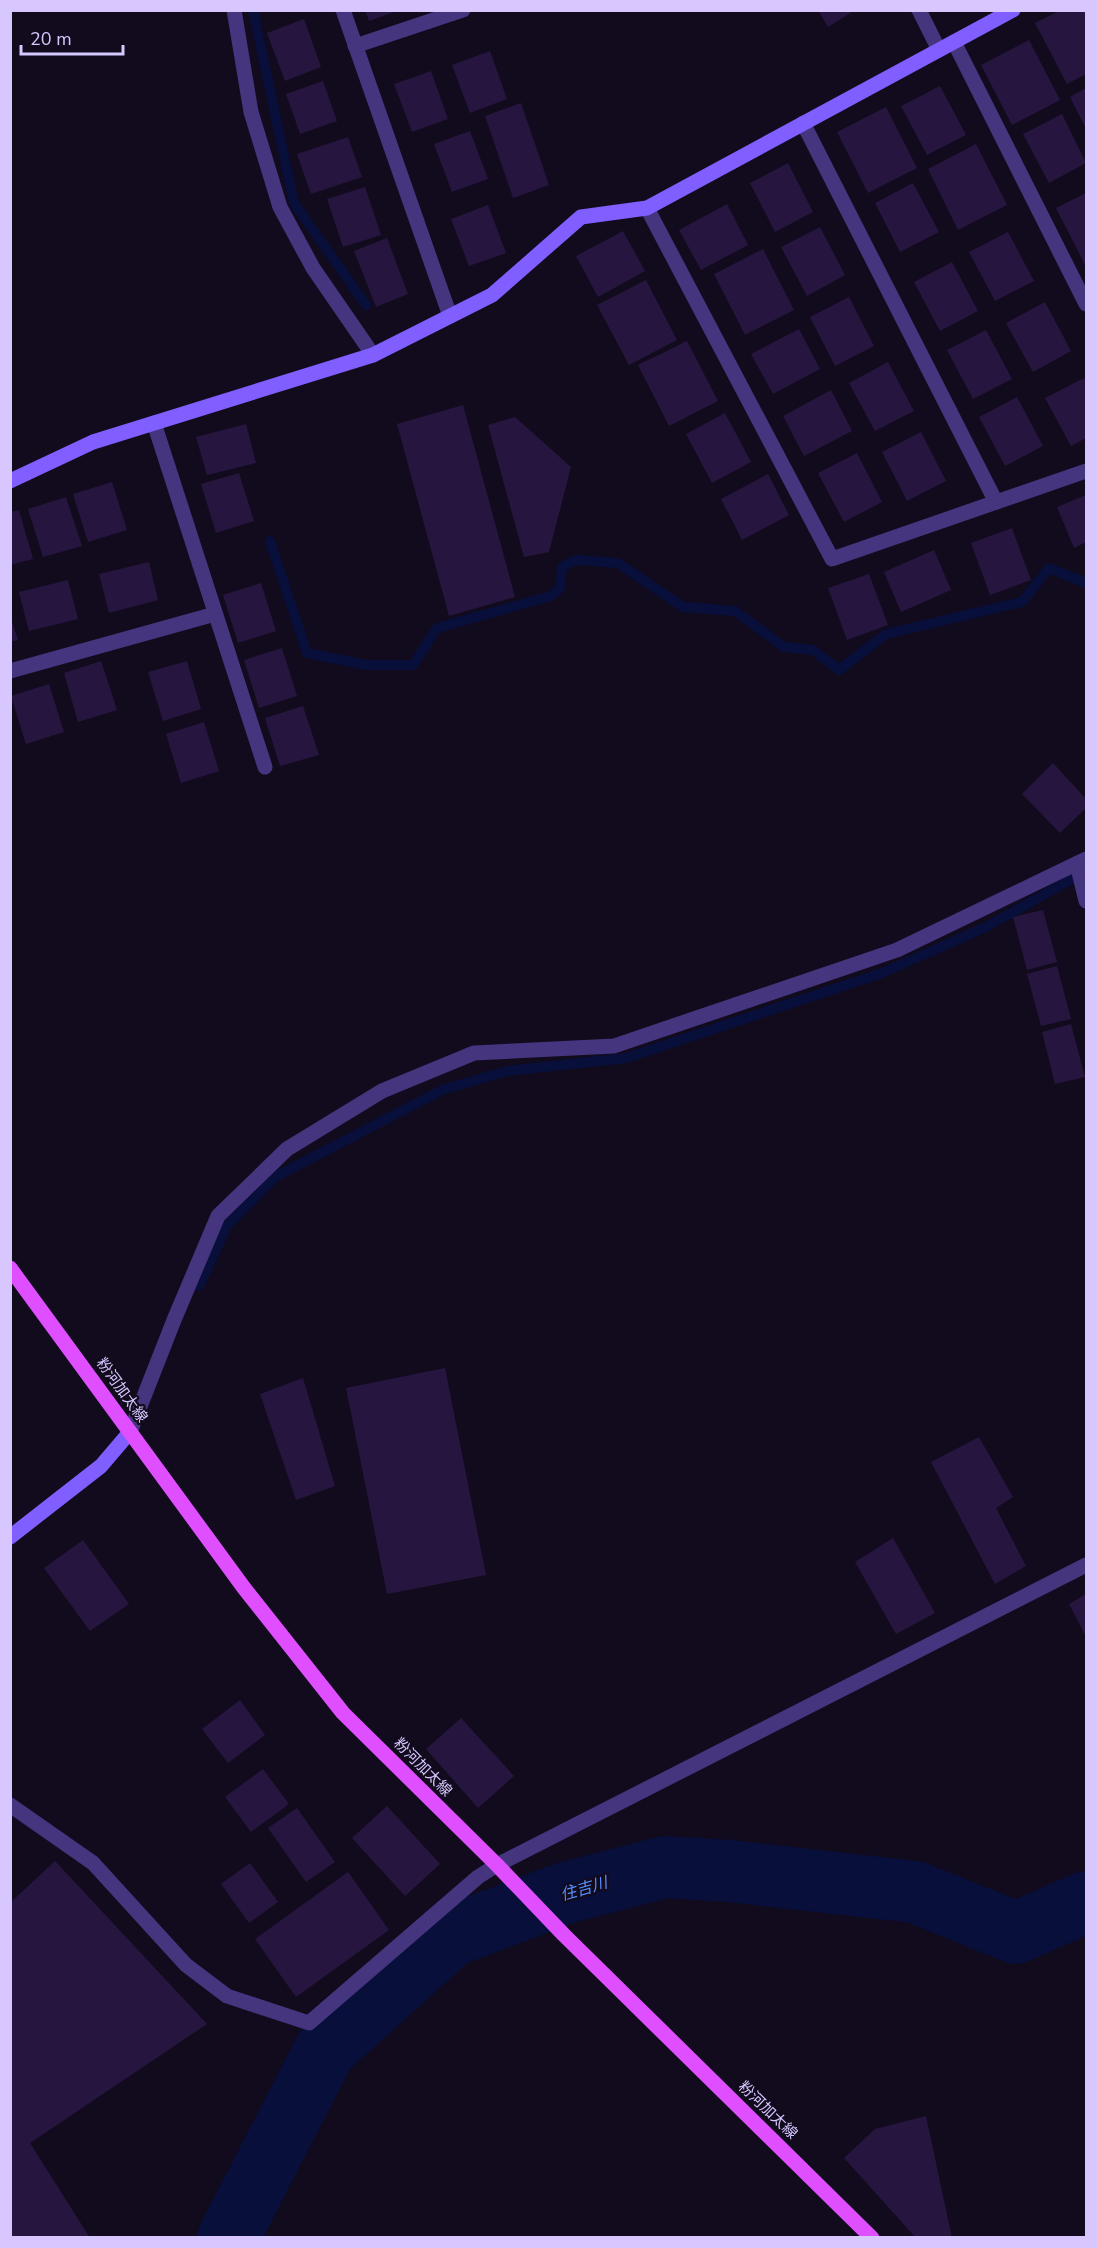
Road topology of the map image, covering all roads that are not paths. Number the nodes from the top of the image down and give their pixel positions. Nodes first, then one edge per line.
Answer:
1 (234, 10) edge
2 (343, 10) edge
3 (463, 10) edge
4 (919, 10) edge
5 (1012, 10) edge
6 (954, 42) junction
7 (356, 46) junction
8 (939, 50) junction
9 (803, 123) junction
10 (647, 208) junction
11 (1086, 304) edge
12 (450, 316) junction
13 (373, 355) junction
14 (154, 423) junction
15 (1086, 471) edge
16 (10, 481) edge
17 (996, 502) junction
18 (216, 614) junction
19 (10, 671) edge
20 (265, 767) dead end
21 (1082, 861) edge
22 (1086, 901) edge
23 (10, 1268) edge
24 (130, 1432) junction
25 (10, 1537) edge
26 (1086, 1565) edge
27 (10, 1806) edge
28 (497, 1865) junction
29 (872, 2238) edge

1 - 13 street
2 - 7 street
3 - 7 street
4 - 8 street
5 - 6 street
6 - 8 street
6 - 11 street
7 - 12 street
8 - 9 street
9 - 10 street
9 - 17 street
10 - 12 street
10 - 17 street
12 - 13 street
13 - 14 street
14 - 16 street
14 - 18 street
15 - 17 street
18 - 19 street
18 - 20 street
21 - 22 street
21 - 24 street
23 - 24 main road, 粉河加太線
24 - 25 street
24 - 28 main road, 粉河加太線
26 - 28 street
27 - 28 street
28 - 29 main road, 粉河加太線

